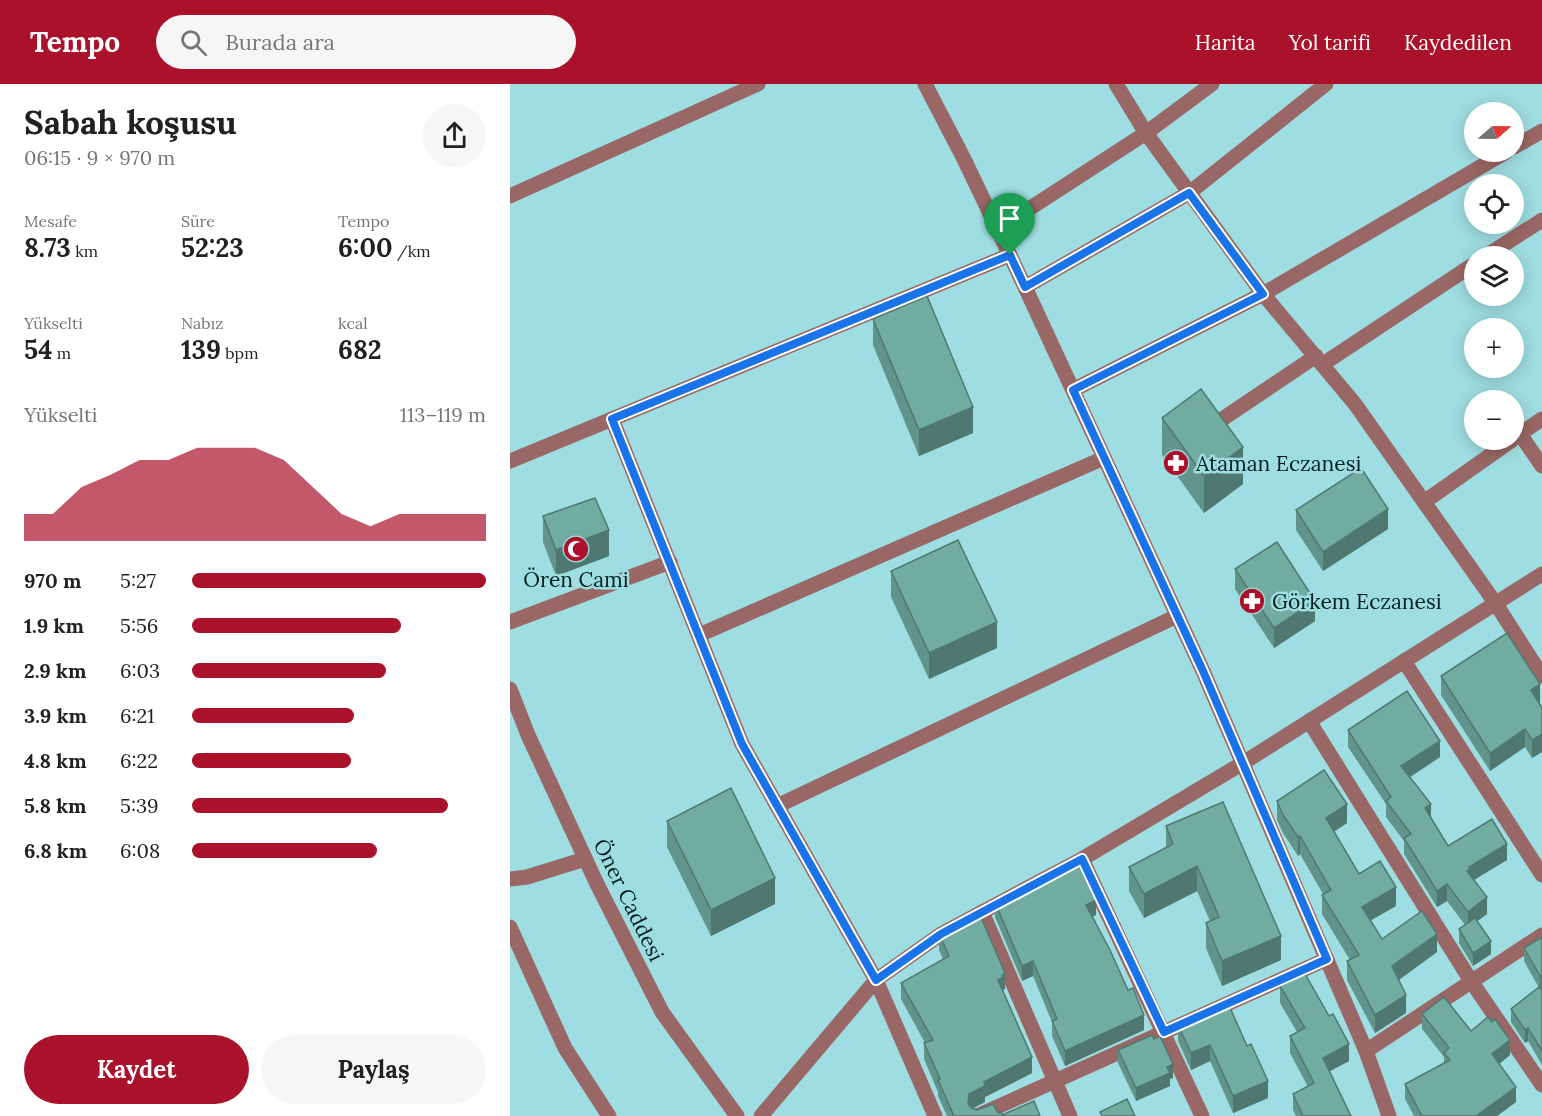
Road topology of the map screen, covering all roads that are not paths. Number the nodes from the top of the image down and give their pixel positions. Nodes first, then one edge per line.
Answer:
1 (758, 84) edge
2 (925, 84) edge
3 (1116, 84) edge
4 (1212, 84) edge
5 (1326, 84) edge
6 (1542, 131) edge
7 (1146, 134) junction
8 (1524, 141) edge
9 (1489, 162) edge
10 (1189, 193) junction
11 (510, 196) edge
12 (1542, 220) edge
13 (998, 229) junction
14 (1502, 246) edge
15 (1010, 255) junction
16 (1464, 270) edge
17 (1025, 287) junction
18 (1263, 294) junction
19 (1320, 360) junction
20 (1073, 390) junction
21 (612, 419) junction
22 (1542, 419) edge
23 (1215, 424) edge
24 (1524, 431) edge
25 (1524, 447) edge
26 (1497, 450) edge
27 (1104, 458) junction
28 (510, 461) edge
29 (1542, 466) edge
30 (1424, 502) junction
31 (670, 562) junction
32 (1542, 574) edge
33 (1496, 604) junction
34 (1177, 616) junction
35 (510, 622) edge
36 (699, 635) junction
37 (1404, 661) junction
38 (1542, 676) edge
39 (510, 689) edge
40 (1309, 721) junction
41 (1243, 763) junction
42 (777, 806) junction
43 (1082, 859) junction
44 (585, 860) junction
45 (1542, 875) edge
46 (510, 879) edge
47 (982, 912) junction
48 (510, 927) edge
49 (1542, 935) edge
50 (1327, 959) junction
51 (876, 980) junction
52 (1471, 981) junction
53 (1164, 1032) junction
54 (1366, 1051) junction
55 (1054, 1082) junction
56 (1542, 1085) edge
57 (609, 1116) edge
58 (736, 1116) edge
59 (761, 1116) edge
60 (935, 1116) edge
61 (978, 1116) edge
62 (1070, 1116) edge
63 (1202, 1116) edge
64 (1389, 1116) edge

1 - 11 street
2 - 13 street
3 - 7 street
4 - 7 street
5 - 10 street
6 - 8 street
7 - 10 street
7 - 13 street
9 - 18 street
10 - 17 street
10 - 18 street
12 - 14 street
13 - 15 street
15 - 17 street
15 - 21 street
16 - 19 street
17 - 20 street
18 - 19 street
18 - 20 street
19 - 23 street
19 - 30 street
20 - 27 street
21 - 28 street
21 - 31 street
22 - 24 street
25 - 29 street
26 - 30 street
27 - 34 street
27 - 36 street
30 - 33 street
31 - 35 street
31 - 36 street
32 - 33 street
33 - 37 street
33 - 38 street
34 - 41 street
34 - 42 street
36 - 42 street
37 - 40 street
37 - 45 street
39 - 44 street, Öner Caddesi
40 - 41 street
40 - 52 street
41 - 43 street
41 - 50 street
42 - 51 street
43 - 47 street
43 - 53 street
44 - 46 street
44 - 58 street, Öner Caddesi
47 - 51 street
47 - 55 street
48 - 57 street
49 - 52 street
50 - 53 street
50 - 54 street
51 - 59 street
51 - 60 street
52 - 54 street
52 - 56 street
53 - 55 street
53 - 63 street
54 - 64 street
55 - 61 street
55 - 62 street

